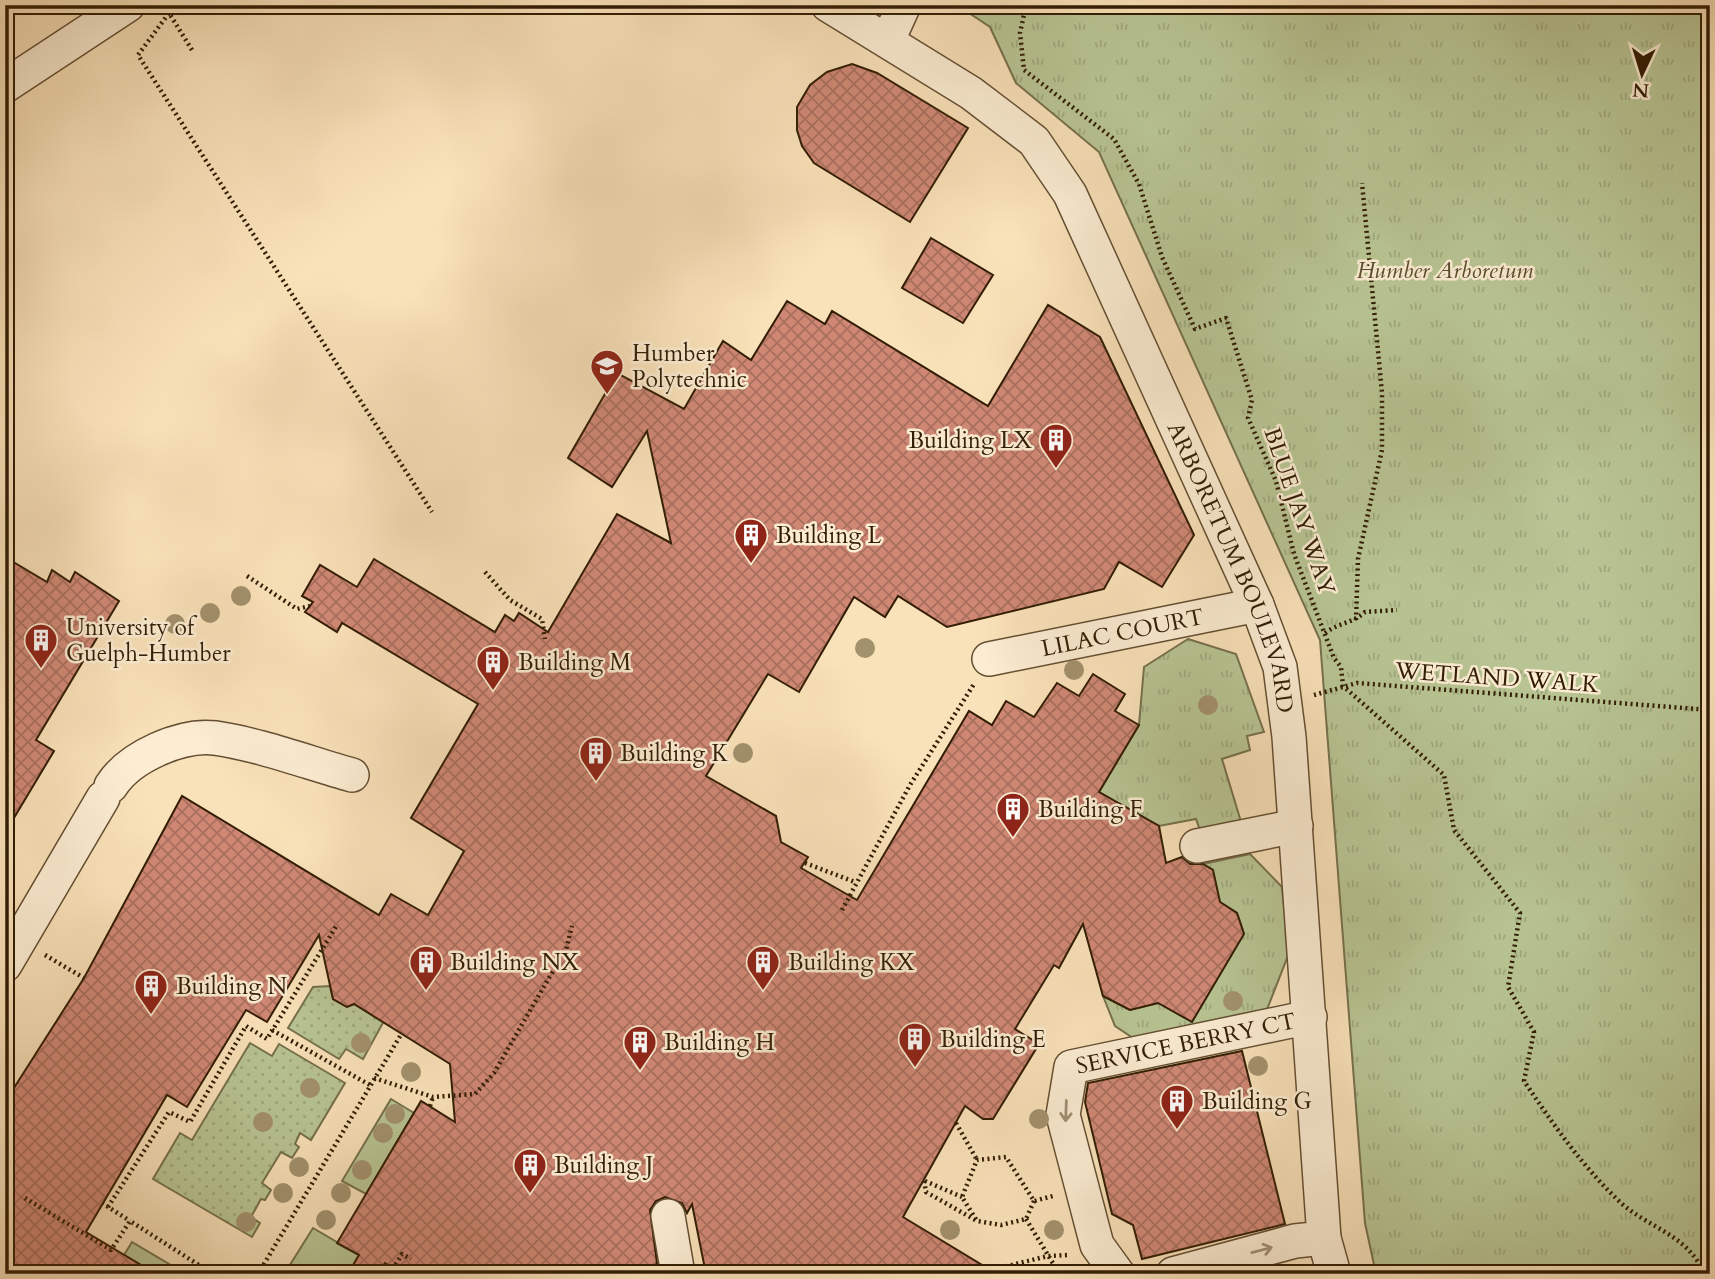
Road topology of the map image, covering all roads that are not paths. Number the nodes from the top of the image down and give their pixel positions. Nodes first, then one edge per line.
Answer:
1 (128, 5) edge
2 (828, 5) edge
3 (904, 5) edge
4 (888, 40) junction
5 (5, 86) edge
6 (1257, 605) junction
7 (989, 659) road end
8 (352, 775) dead end
9 (1296, 827) junction
10 (1197, 846) dead end
11 (5, 965) edge
12 (1310, 1017) junction
13 (668, 1216) dead end
14 (1324, 1238) junction
15 (678, 1274) edge
16 (1118, 1274) edge
17 (1173, 1274) edge
18 (1334, 1274) edge

1 - 5 lane
2 - 4 lane, ARBORETUM BOULEVARD
3 - 4 lane
4 - 6 lane, ARBORETUM BOULEVARD
6 - 7 lane, LILAC COURT
6 - 9 lane, ARBORETUM BOULEVARD
8 - 11 lane
9 - 10 lane
9 - 12 lane, ARBORETUM BOULEVARD
12 - 14 lane, ARBORETUM BOULEVARD
12 -> 16 lane, SERVICE BERRY CT
13 - 15 lane
17 -> 14 lane
14 - 18 lane, ARBORETUM BOULEVARD

